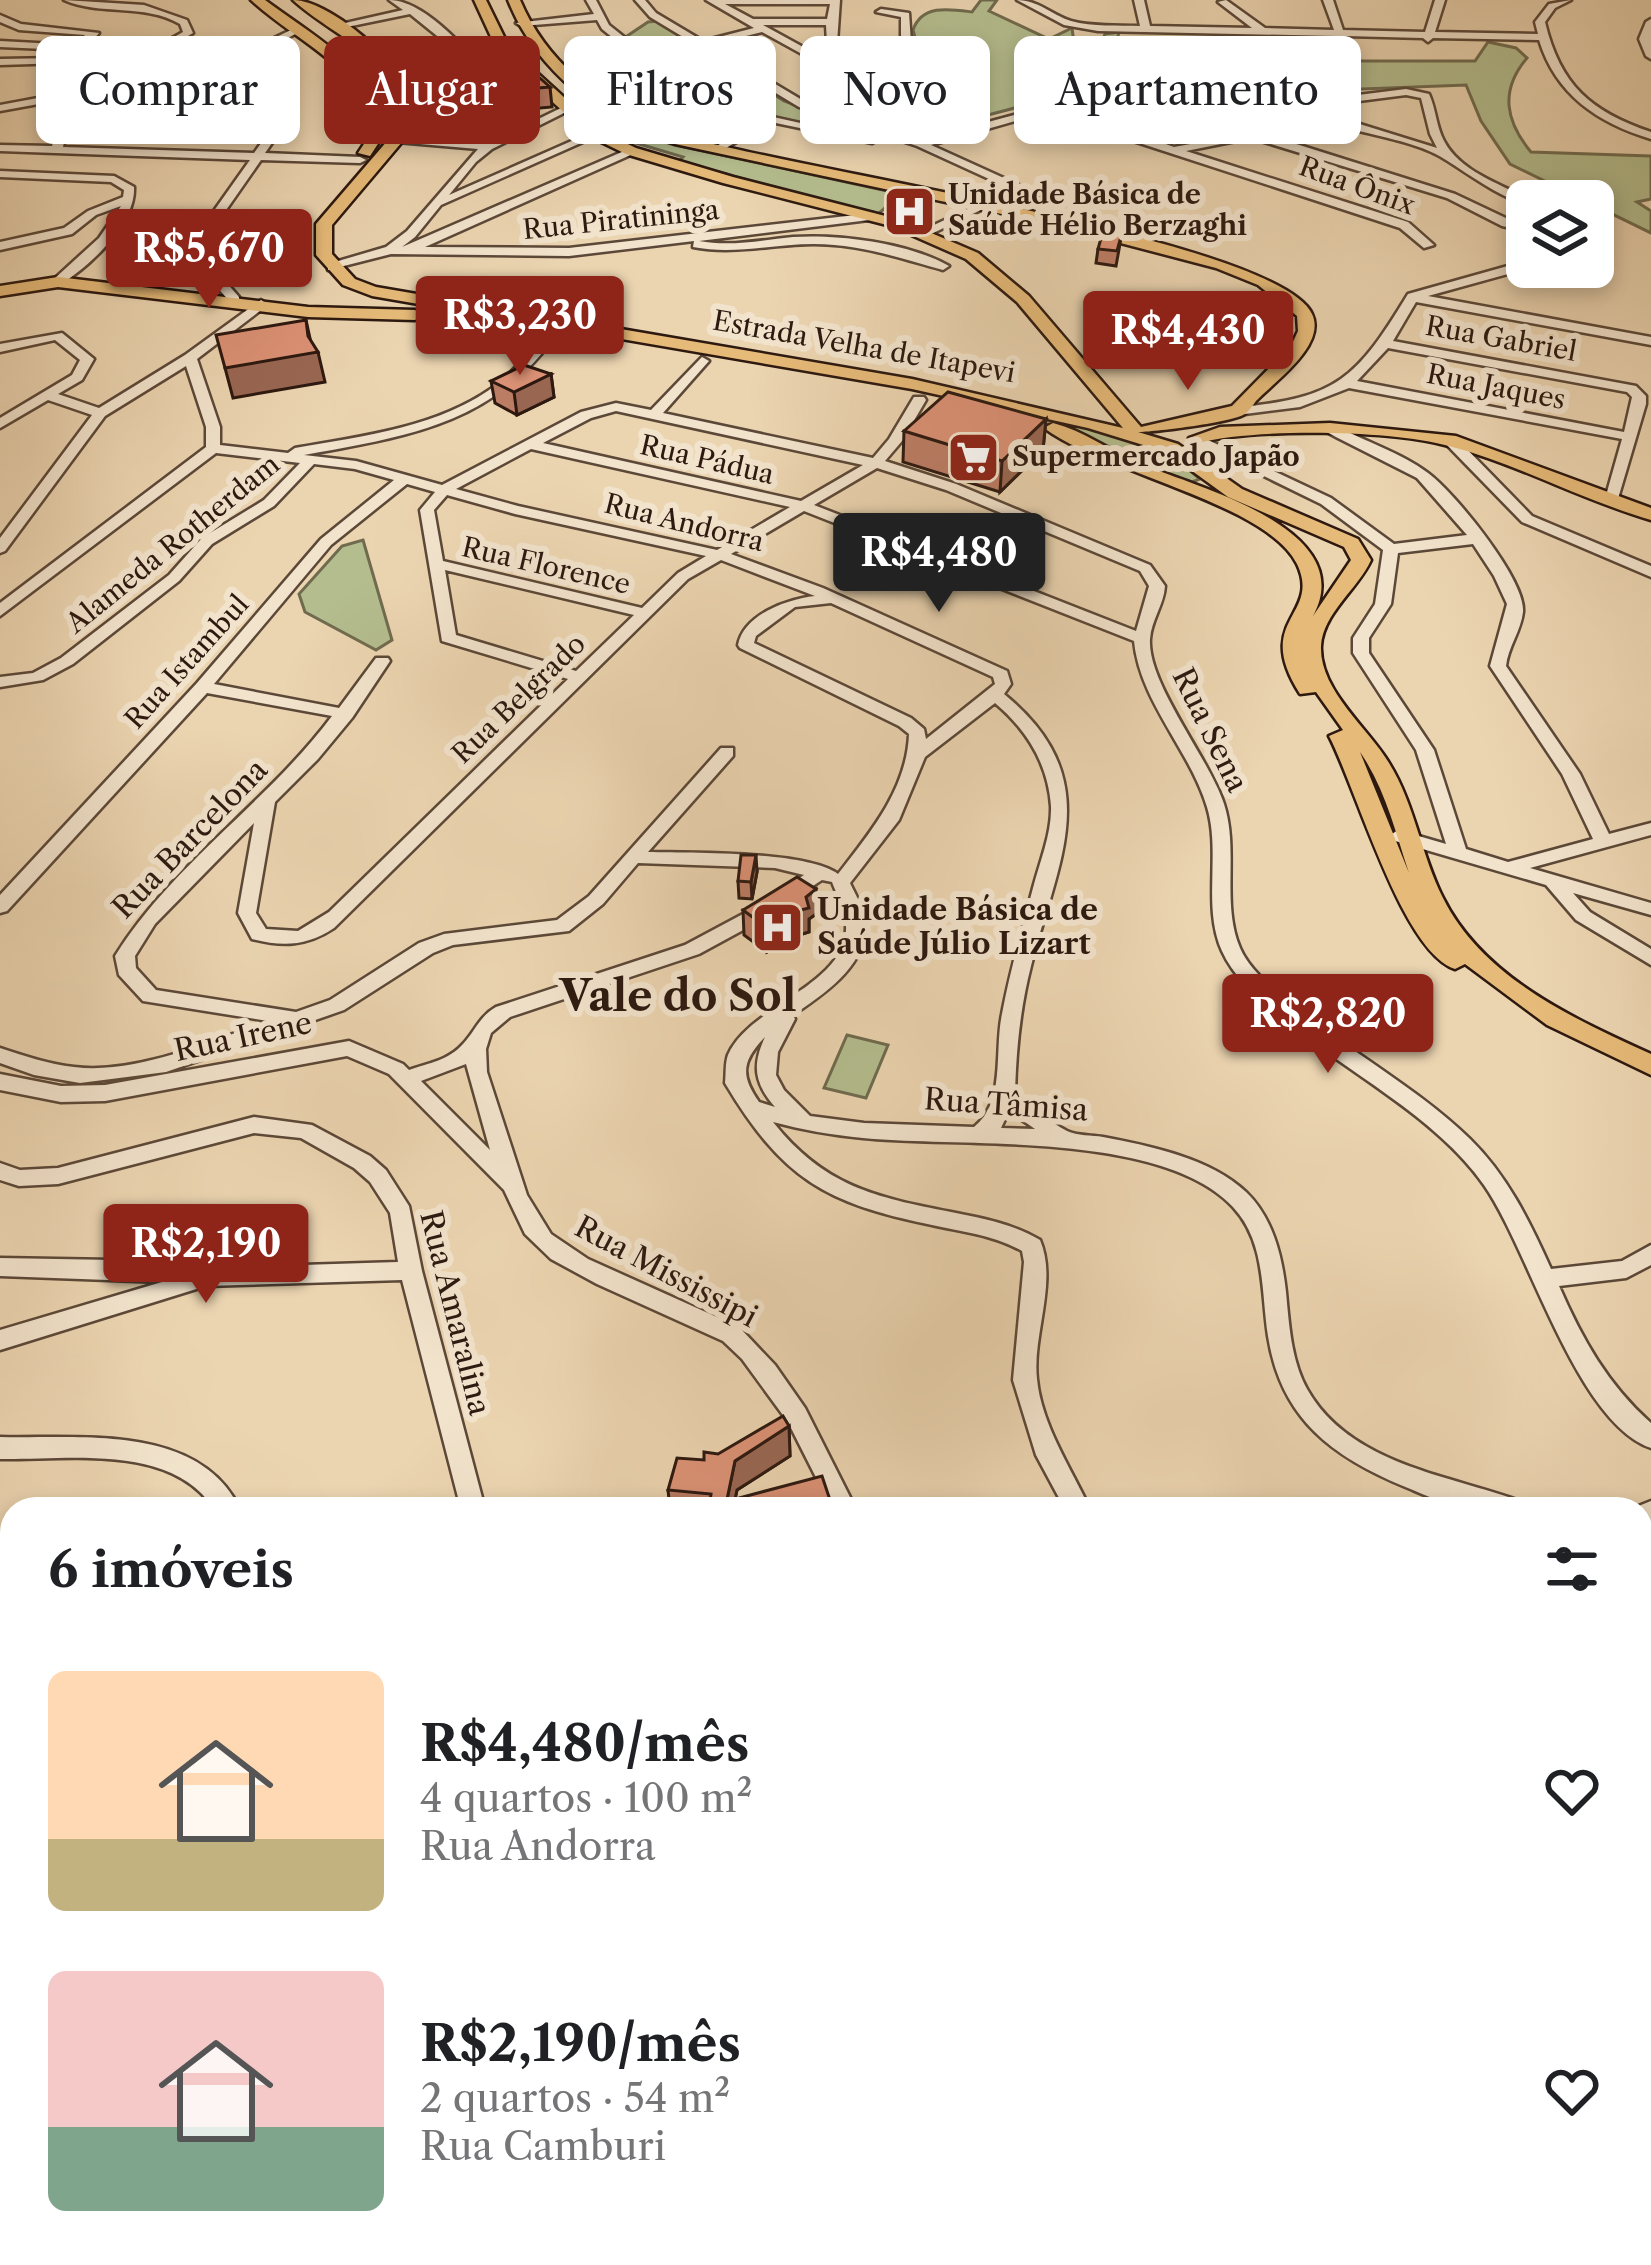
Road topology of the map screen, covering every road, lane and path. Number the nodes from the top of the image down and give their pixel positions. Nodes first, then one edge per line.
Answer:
1 (69, 0) edge
2 (394, 0) edge
3 (481, 0) edge
4 (514, 0) edge
5 (591, 0) edge
6 (640, 0) edge
7 (711, 0) edge
8 (835, 0) edge
9 (1022, 0) edge
10 (1139, 0) edge
11 (1328, 0) edge
12 (1440, 0) edge
13 (1566, 0) edge
14 (1223, 2) edge
15 (306, 5) edge
16 (267, 8) edge
17 (412, 11) junction
18 (881, 12) dead end
19 (653, 15) junction
20 (598, 17) junction
21 (0, 19) edge
22 (743, 22) junction
23 (830, 22) junction
24 (1651, 22) edge
25 (520, 23) junction
26 (337, 26) junction
27 (298, 30) junction
28 (758, 30) junction
29 (1146, 30) junction
30 (1267, 34) junction
31 (91, 36) edge
32 (286, 36) edge
33 (352, 36) edge
34 (449, 36) edge
35 (615, 36) edge
36 (618, 36) edge
37 (688, 36) edge
38 (734, 36) edge
39 (830, 36) edge
40 (906, 36) edge
41 (1316, 36) edge
42 (1341, 36) edge
43 (1361, 37) edge
44 (1428, 39) junction
45 (1544, 41) junction
46 (0, 44) edge
47 (36, 46) edge
48 (800, 52) edge
49 (1651, 56) edge
50 (0, 62) edge
51 (36, 62) edge
52 (564, 71) edge
53 (564, 78) edge
54 (543, 85) junction
55 (1361, 98) edge
56 (3, 106) edge
57 (564, 107) edge
58 (990, 122) edge
59 (1361, 129) edge
60 (564, 132) edge
61 (1651, 136) edge
62 (1436, 139) junction
63 (59, 144) edge
64 (266, 144) edge
65 (393, 144) edge
66 (454, 144) edge
67 (489, 144) edge
68 (495, 144) edge
69 (618, 144) edge
70 (701, 144) edge
71 (727, 144) edge
72 (919, 144) edge
73 (1208, 144) edge
74 (1280, 144) edge
75 (1418, 146) junction
76 (488, 147) junction
77 (0, 148) edge
78 (57, 149) junction
79 (719, 149) junction
80 (1174, 150) junction
81 (631, 151) junction
82 (258, 155) junction
83 (1452, 157) junction
84 (360, 160) junction
85 (0, 174) edge
86 (1506, 192) edge
87 (130, 198) junction
88 (440, 204) junction
89 (983, 206) junction
90 (873, 217) junction
91 (1046, 219) junction
92 (324, 224) junction
93 (1506, 224) edge
94 (305, 232) dead end
95 (923, 233) junction
96 (679, 240) junction
97 (1428, 245) dead end
98 (0, 246) edge
99 (305, 250) dead end
100 (398, 250) junction
101 (373, 253) junction
102 (943, 266) dead end
103 (1506, 271) edge
104 (321, 272) junction
105 (58, 282) junction
106 (0, 291) edge
107 (350, 297) junction
108 (1412, 297) junction
109 (235, 300) junction
110 (271, 306) junction
111 (473, 311) junction
112 (415, 315) junction
113 (551, 334) junction
114 (1651, 341) edge
115 (1389, 344) junction
116 (7, 346) edge
117 (190, 358) junction
118 (0, 361) edge
119 (702, 361) junction
120 (1352, 384) junction
121 (49, 396) junction
122 (920, 400) junction
123 (1237, 411) junction
124 (100, 413) junction
125 (656, 413) junction
126 (0, 424) edge
127 (1091, 424) junction
128 (1141, 428) junction
129 (1330, 428) junction
130 (1258, 430) junction
131 (1631, 437) junction
132 (1201, 440) junction
133 (1450, 440) junction
134 (530, 444) junction
135 (213, 448) junction
136 (274, 456) junction
137 (308, 462) junction
138 (876, 463) junction
139 (406, 478) junction
140 (1215, 479) junction
141 (444, 490) junction
142 (1612, 499) junction
143 (803, 506) junction
144 (1651, 514) edge
145 (1325, 531) junction
146 (1474, 538) junction
147 (1291, 540) junction
148 (0, 548) edge
149 (1391, 549) junction
150 (720, 554) junction
151 (436, 564) junction
152 (1651, 572) edge
153 (791, 580) junction
154 (837, 600) junction
155 (791, 603) junction
156 (0, 611) edge
157 (645, 614) junction
158 (1139, 638) junction
159 (382, 662) dead end
160 (579, 677) junction
161 (0, 682) edge
162 (203, 687) junction
163 (995, 695) junction
164 (346, 714) junction
165 (965, 718) junction
166 (905, 722) junction
167 (727, 752) dead end
168 (917, 754) junction
169 (267, 803) junction
170 (1651, 829) edge
171 (1382, 831) junction
172 (1411, 840) junction
173 (1604, 841) junction
174 (1458, 854) junction
175 (633, 857) junction
176 (1506, 868) junction
177 (832, 877) junction
178 (1555, 884) junction
179 (7, 889) edge
180 (0, 907) edge
181 (1651, 909) edge
182 (1651, 958) edge
183 (791, 1009) junction
184 (301, 1019) junction
185 (474, 1046) junction
186 (0, 1055) edge
187 (1651, 1065) edge
188 (162, 1075) junction
189 (407, 1078) junction
190 (1651, 1081) edge
191 (0, 1082) edge
192 (1005, 1098) junction
193 (751, 1108) junction
194 (803, 1120) junction
195 (978, 1135) junction
196 (1061, 1136) junction
197 (787, 1152) junction
198 (0, 1171) edge
199 (517, 1190) junction
200 (1651, 1254) edge
201 (0, 1267) edge
202 (411, 1270) junction
203 (208, 1277) junction
204 (1543, 1279) junction
205 (0, 1340) edge
206 (1651, 1438) edge
207 (0, 1448) edge
208 (220, 1497) edge
209 (470, 1497) edge
210 (838, 1497) edge
211 (1071, 1497) edge
212 (1469, 1497) edge

1 - 56 street
2 - 17 street
3 - 54 main road
4 - 25 main road
5 - 20 street
6 - 19 street
7 - 8 street
7 - 22 street
8 - 23 street
9 - 29 street
10 - 29 street
11 - 42 street
12 - 44 street
13 - 45 street
14 - 30 street
15 - 16 main road
15 - 26 main road
16 - 27 main road
17 - 26 street
17 - 34 street
18 - 40 street
19 - 36 street
19 - 37 street
20 - 25 street
20 - 35 street
21 - 31 street
22 - 23 street
22 - 28 street
23 - 39 street
24 - 49 street
25 - 52 main road
26 - 33 main road
27 - 32 street
27 - 84 main road
28 - 38 street
28 - 48 street
29 - 30 street
30 - 41 street
43 - 44 street
44 - 45 street
45 - 61 street
46 - 47 street
50 - 51 street
53 - 54 main road
54 - 57 main road
55 - 62 street
58 - 80 street, Rua Ônix
59 - 75 street
60 - 88 street
62 - 75 street
62 - 83 street
63 - 78 street
64 - 82 street
65 - 92 main road
66 - 76 street
67 - 76 street
68 - 76 street
69 - 81 main road
70 - 79 main road
71 - 79 street
72 - 91 street
73 - 80 street
74 - 93 street
75 - 83 street
76 - 88 street
77 - 78 street
78 - 82 street
79 - 89 main road
80 - 97 street, Rua Ônix
81 - 90 main road
81 - 100 street
82 - 84 street
82 - 109 street
83 - 86 street
84 - 94 main road
85 - 87 street
87 - 98 street
87 - 105 street
88 - 100 street
89 - 91 main road
89 - 95 street
90 - 95 main road
90 - 96 street, Rua Piratininga
91 - 123 main road
92 - 101 street
92 - 104 main road
95 - 128 main road
96 - 100 street, Rua Piratininga
96 - 102 street
99 - 104 main road
100 - 101 street, Rua Piratininga
101 - 104 street, Rua Piratininga
103 - 108 street
104 - 107 main road, Estrada Velha de Itapevi
104 - 111 main road, Estrada Velha de Itapevi
105 - 106 main road
105 - 109 main road
107 - 110 main road
107 - 111 main road
107 - 112 main road, Estrada Velha de Itapevi
108 - 114 street
108 - 115 street
109 - 110 main road
110 - 112 main road
110 - 117 street
111 - 127 main road, Estrada Velha de Itapevi
112 - 113 main road, Estrada Velha de Itapevi
113 - 119 main road, Estrada Velha de Itapevi
113 - 136 street
115 - 120 street
115 - 131 street, Rua Gabriel
116 - 118 street
116 - 121 street
117 - 124 street
117 - 135 street
119 - 122 main road, Estrada Velha de Itapevi
119 - 125 street
120 - 123 street
120 - 131 street, Rua Jaques
121 - 124 street
121 - 126 street
122 - 138 street, Rua Belgrado
122 - 147 main road, Estrada Velha de Itapevi
123 - 128 main road
123 - 130 main road
124 - 148 street
125 - 134 street
125 - 138 street
127 - 128 main road
127 - 140 main road, Estrada Velha de Itapevi
128 - 132 main road
129 - 130 main road
129 - 133 main road
129 - 146 street
130 - 132 main road
131 - 142 street, Rua Gabriel
132 - 140 main road
132 - 149 street
133 - 142 main road
133 - 152 street
134 - 141 street
134 - 143 street, Rua Pádua
135 - 136 street, Rua Andorra
135 - 156 street
136 - 137 street, Rua Andorra
137 - 139 street, Rua Andorra
137 - 161 street, Alameda Rotherdam
138 - 143 street, Rua Belgrado
138 - 158 street
139 - 141 street, Rua Andorra
139 - 162 street, Rua Istambul
140 - 145 main road, Estrada Velha de Itapevi
141 - 150 street, Rua Andorra
141 - 151 street
142 - 144 main road
143 - 150 street, Rua Belgrado
143 - 158 street, Rua Pádua
145 - 147 main road, Estrada Velha de Itapevi
145 - 172 main road, Estrada Velha de Itapevi
146 - 149 street
146 - 173 street
147 - 171 main road
149 - 174 street
150 - 153 street, Rua Andorra
150 - 157 street, Rua Belgrado
151 - 157 street, Rua Florence
151 - 160 street
153 - 154 street, Rua Andorra
153 - 155 street
154 - 155 street
154 - 163 street, Rua Andorra
155 - 166 street
157 - 160 street, Rua Belgrado
158 - 204 street, Rua Sena
159 - 164 street, Rua Barcelona
160 - 169 street, Rua Belgrado
162 - 164 street
162 - 179 street, Rua Istambul
163 - 165 street
163 - 192 street
164 - 169 street, Rua Barcelona
165 - 166 street
165 - 168 street
166 - 168 street
167 - 175 street
168 - 177 street
169 - 184 street, Rua Barcelona
170 - 173 street
171 - 172 street
171 - 190 main road
172 - 174 street
172 - 187 main road, Estrada Velha de Itapevi
173 - 176 street
174 - 176 street
175 - 177 street
175 - 184 street
176 - 178 street
177 - 183 street
177 - 185 street
178 - 181 street
178 - 182 street
179 - 180 street, Rua Istambul
183 - 193 street
183 - 194 street
184 - 188 street
185 - 189 street
185 - 199 street, Rua Mississipi
186 - 188 street
188 - 189 street, Rua Irene
188 - 191 street, Rua Irene
189 - 199 street, Rua Irene
192 - 195 street
192 - 196 street
193 - 194 street, Rua Tâmisa
193 - 197 street
194 - 195 street, Rua Tâmisa
194 - 197 street
195 - 196 street, Rua Tâmisa
196 - 212 street, Rua Tâmisa
197 - 211 street
198 - 202 street, Rua Amaralina
199 - 210 street, Rua Mississipi
200 - 204 street
201 - 203 street
202 - 203 street
202 - 209 street, Rua Amaralina
203 - 205 street
204 - 206 street, Rua Sena
207 - 208 street

